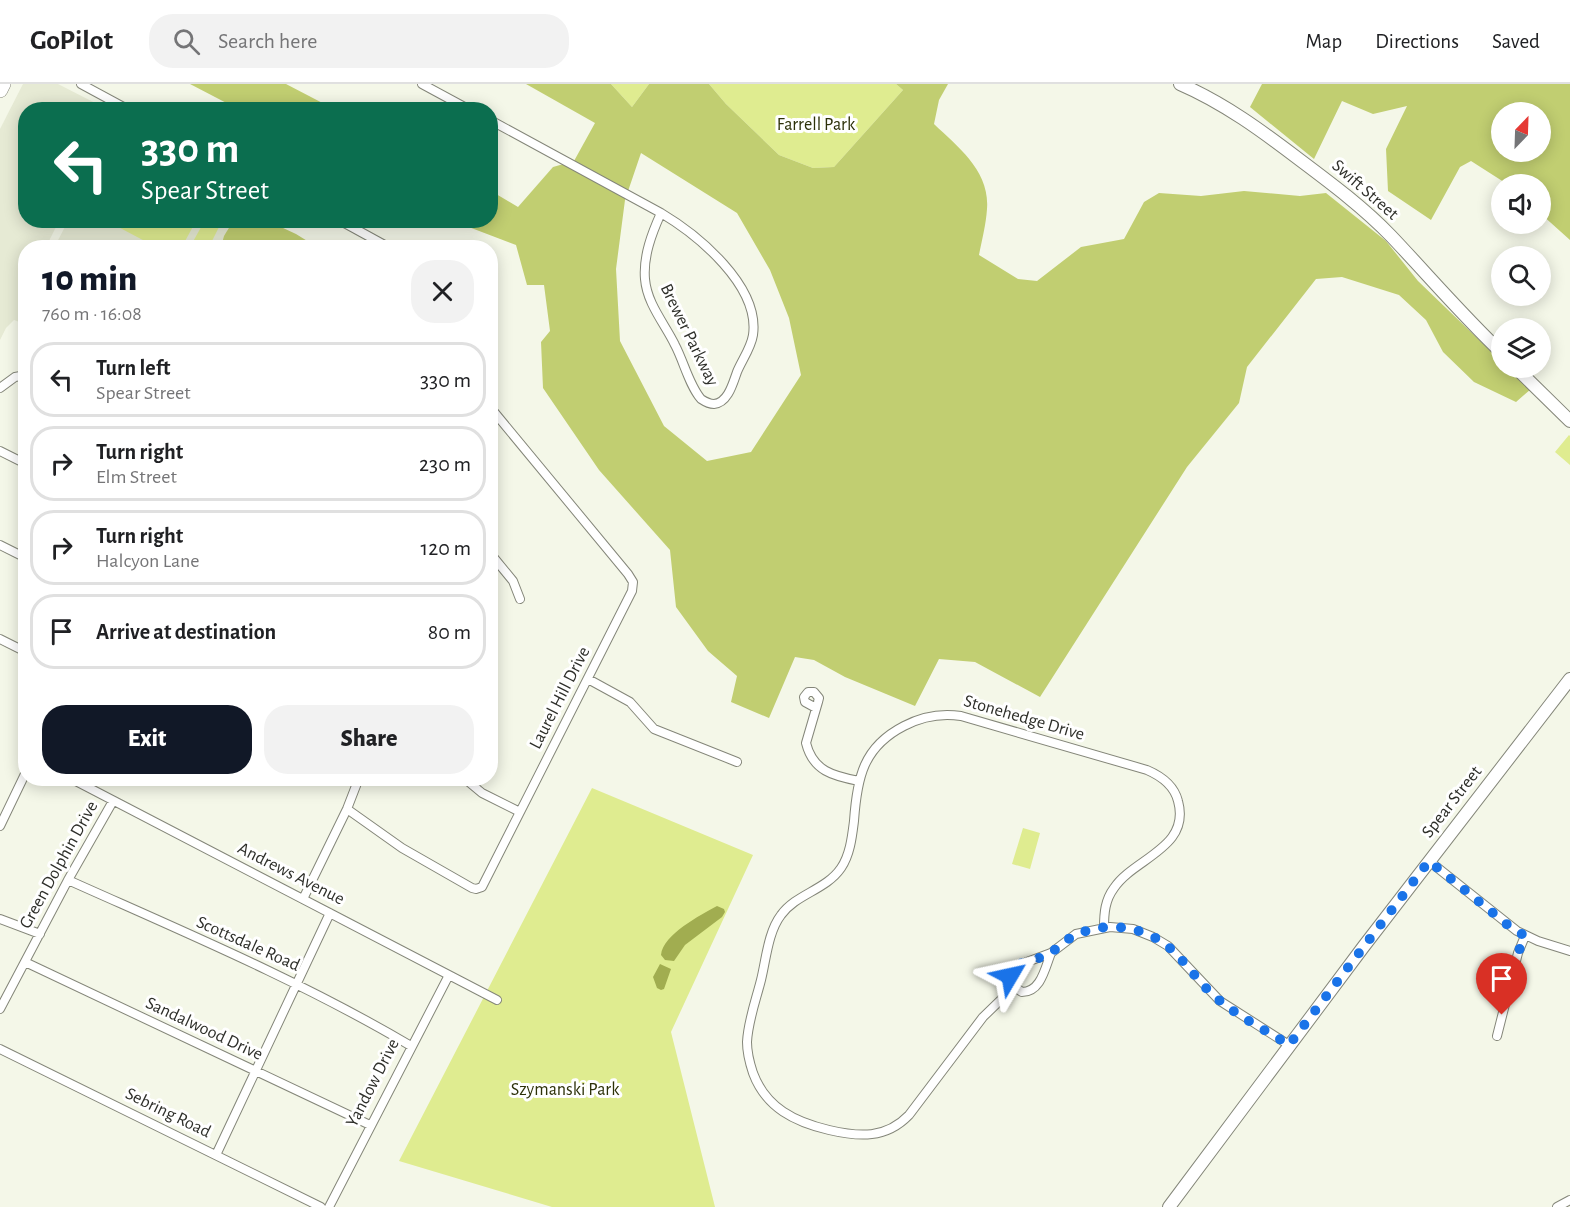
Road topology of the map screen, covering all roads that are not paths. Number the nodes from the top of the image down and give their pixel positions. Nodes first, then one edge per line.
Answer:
1 (3, 84) edge
2 (81, 84) edge
3 (422, 84) edge
4 (1180, 84) edge
5 (0, 90) edge
6 (114, 102) edge
7 (455, 102) edge
8 (498, 124) edge
9 (661, 213) junction
10 (354, 228) edge
11 (375, 240) edge
12 (1491, 342) edge
13 (18, 376) edge
14 (1526, 378) edge
15 (0, 388) edge
16 (498, 417) edge
17 (1570, 421) edge
18 (0, 451) edge
19 (18, 460) edge
20 (0, 545) edge
21 (18, 554) edge
22 (498, 563) edge
23 (520, 599) dead end
24 (0, 639) edge
25 (18, 648) edge
26 (588, 679) junction
27 (1570, 680) edge
28 (816, 708) dead end
29 (737, 762) dead end
30 (859, 781) junction
31 (19, 786) edge
32 (85, 786) edge
33 (356, 786) edge
34 (474, 786) edge
35 (113, 801) junction
36 (347, 809) junction
37 (520, 812) junction
38 (0, 826) edge
39 (1429, 861) junction
40 (68, 880) junction
41 (303, 899) junction
42 (330, 913) junction
43 (0, 919) edge
44 (1104, 928) junction
45 (40, 934) junction
46 (1525, 936) junction
47 (1570, 951) edge
48 (1051, 953) junction
49 (25, 962) junction
50 (448, 975) junction
51 (297, 984) junction
52 (1014, 987) junction
53 (497, 1000) dead end
54 (0, 1009) edge
55 (1497, 1036) dead end
56 (1289, 1045) junction
57 (411, 1046) junction
58 (0, 1049) edge
59 (256, 1071) junction
60 (370, 1125) junction
61 (216, 1155) junction
62 (1570, 1200) edge
63 (321, 1207) edge
64 (329, 1207) edge
65 (1169, 1207) edge
66 (1557, 1207) edge

1 - 5 highway
2 - 6 street
3 - 7 street
4 - 12 main road, Swift Street
8 - 9 street, Brewer Parkway
9 - 9 street, Brewer Parkway
10 - 11 street
13 - 15 street
14 - 17 main road
16 - 26 street, Laurel Hill Drive
18 - 19 street
20 - 21 street
22 - 23 street
24 - 25 street
26 - 29 street
26 - 37 street, Laurel Hill Drive
27 - 39 main road, Spear Street
28 - 30 street
30 - 44 street, Stonehedge Drive
30 - 52 street, Stonehedge Drive
31 - 38 street
32 - 35 street, Andrews Avenue
33 - 36 street
34 - 37 street
35 - 40 street, Green Dolphin Drive
35 - 41 street, Andrews Avenue
36 - 37 street, Laurel Hill Drive
36 - 41 street
39 - 46 street
39 - 56 main road, Spear Street
40 - 45 street, Green Dolphin Drive
40 - 51 street, Scottsdale Road
41 - 42 street, Andrews Avenue
42 - 50 street, Andrews Avenue
42 - 51 street
43 - 45 street
44 - 48 street
44 - 56 street
45 - 49 street, Green Dolphin Drive
46 - 47 street
46 - 55 street
48 - 52 street
48 - 52 street
49 - 54 street, Green Dolphin Drive
49 - 59 street, Sandalwood Drive
50 - 53 street, Andrews Avenue
50 - 57 street, Yandow Drive
51 - 57 street, Scottsdale Road
51 - 59 street
56 - 65 main road, Spear Street
57 - 60 street, Yandow Drive
58 - 61 street, Sebring Road
59 - 60 street, Sandalwood Drive
59 - 61 street
60 - 64 street, Yandow Drive
61 - 63 street, Sebring Road
62 - 66 street

